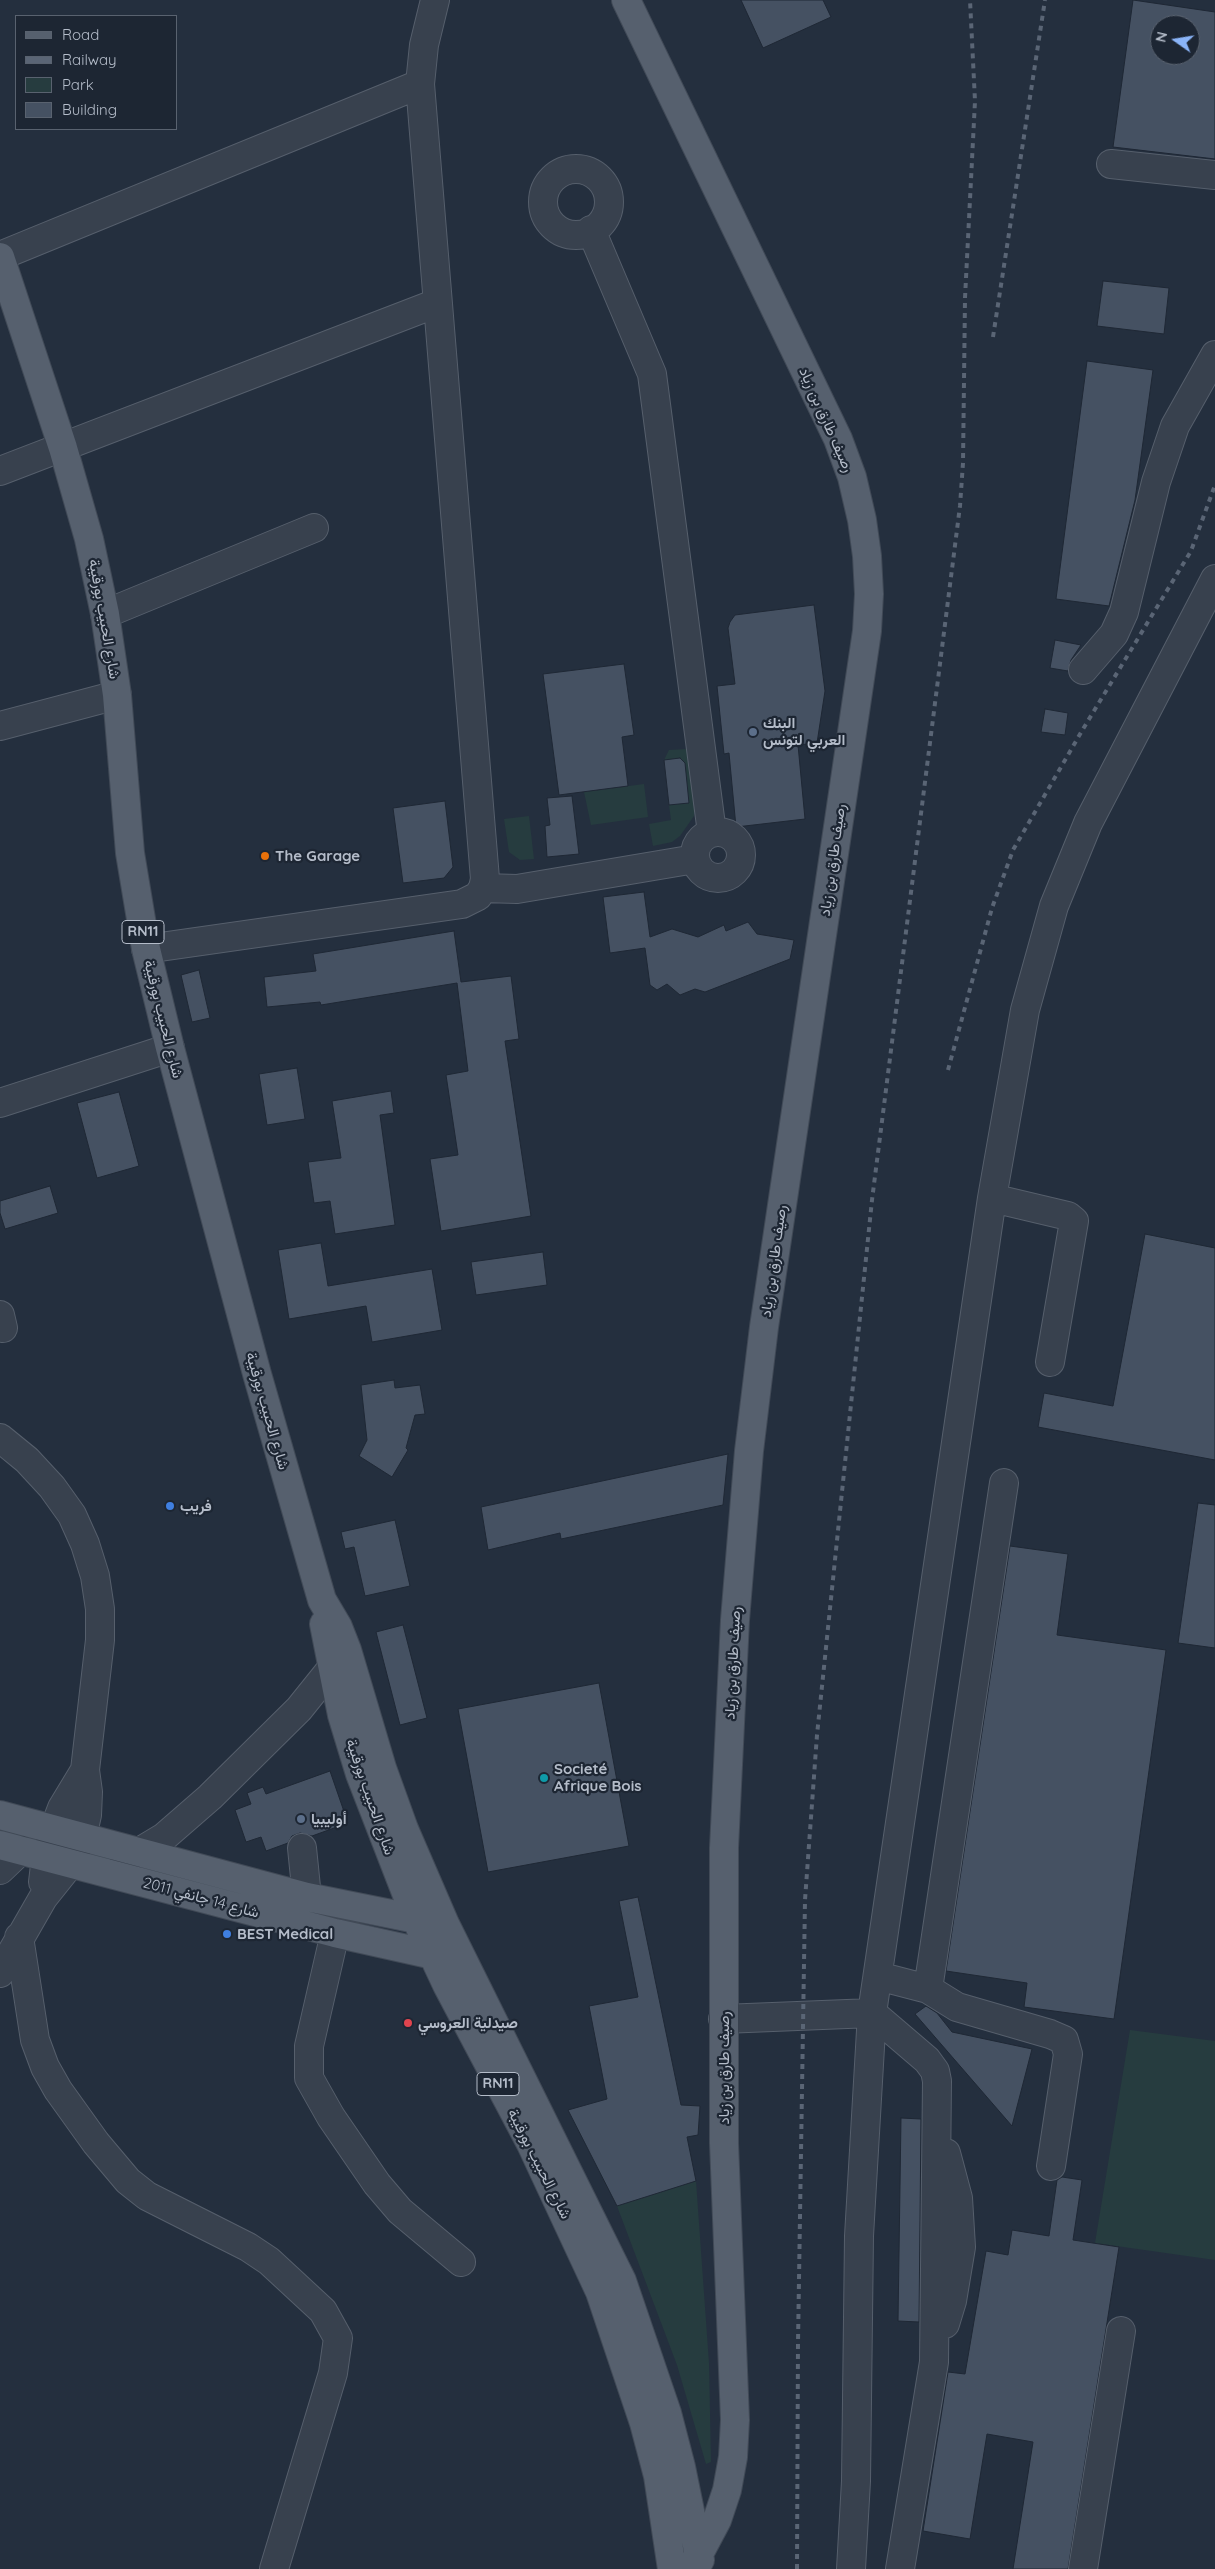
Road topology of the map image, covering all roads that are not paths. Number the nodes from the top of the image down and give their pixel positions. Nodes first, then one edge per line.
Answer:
1 (626, 0) edge
2 (433, 2) edge
3 (420, 84) junction
4 (1111, 164) dead end
5 (1215, 175) edge
6 (591, 230) dead end
7 (0, 257) edge
8 (6, 302) edge
9 (437, 304) junction
10 (1215, 355) edge
11 (63, 448) junction
12 (0, 471) edge
13 (314, 528) dead end
14 (1215, 579) edge
15 (105, 614) junction
16 (1083, 670) dead end
17 (116, 695) junction
18 (0, 726) edge
19 (712, 833) junction
20 (695, 859) junction
21 (483, 888) junction
22 (146, 949) junction
23 (170, 1048) junction
24 (0, 1103) edge
25 (992, 1198) junction
26 (1050, 1362) dead end
27 (0, 1438) edge
28 (1004, 1483) dead end
29 (339, 1660) junction
30 (85, 1770) junction
31 (0, 1814) edge
32 (54, 1829) junction
33 (82, 1837) junction
34 (302, 1848) dead end
35 (138, 1852) junction
36 (34, 1854) edge
37 (0, 1870) edge
38 (105, 1872) junction
39 (307, 1897) junction
40 (417, 1921) junction
41 (445, 1924) junction
42 (335, 1934) junction
43 (19, 1937) junction
44 (434, 1956) junction
45 (462, 1960) junction
46 (0, 1973) edge
47 (878, 1976) junction
48 (928, 1989) junction
49 (872, 2013) junction
50 (723, 2019) junction
51 (1051, 2166) dead end
52 (461, 2262) dead end
53 (1121, 2331) dead end
54 (697, 2564) edge
55 (274, 2569) edge
56 (672, 2569) edge
57 (851, 2569) edge
58 (900, 2569) edge
59 (1084, 2569) edge

1 - 50 main road, رصيف طارق بن زياد
2 - 3 street
3 - 7 street
3 - 9 street
4 - 5 street
6 - 19 street
7 - 8 main road, شارع الحبيب بورقيبة / RN11
8 - 11 main road, شارع الحبيب بورقيبة / RN11
9 - 11 street
9 - 21 street
10 - 16 street
11 - 12 street
11 - 15 main road, شارع الحبيب بورقيبة / RN11
13 - 15 street
14 - 25 street
15 - 17 main road, شارع الحبيب بورقيبة / RN11
17 - 18 street
17 - 22 main road, شارع الحبيب بورقيبة / RN11
19 - 20 street
19 - 20 street
20 - 21 street
21 - 22 street
22 - 23 main road, شارع الحبيب بورقيبة / RN11
23 - 24 street
23 - 29 main road, شارع الحبيب بورقيبة / RN11
25 - 26 street
25 - 47 street
27 - 30 street
28 - 48 street
29 - 35 street
29 - 40 main road, شارع الحبيب بورقيبة / RN11
29 - 41 main road, شارع الحبيب بورقيبة / RN11
30 - 32 street
30 - 33 street
31 - 32 main road, شارع 14 جانفي 2011
32 - 33 main road, شارع 14 جانفي 2011
32 - 36 street
33 - 35 main road, شارع 14 جانفي 2011
33 - 36 street
34 - 39 street
35 - 38 street
35 - 39 main road, شارع 14 جانفي 2011
36 - 37 street
36 - 38 main road, شارع 14 جانفي 2011
36 - 43 street
38 - 42 main road, شارع 14 جانفي 2011
39 - 40 main road, شارع 14 جانفي 2011
40 - 41 main road, شارع 14 جانفي 2011
40 - 44 main road, شارع الحبيب بورقيبة / RN11
41 - 45 main road, شارع الحبيب بورقيبة / RN11
42 - 44 main road, شارع 14 جانفي 2011
42 - 52 street
43 - 46 street
43 - 55 street
44 - 45 main road, شارع 14 جانفي 2011
44 - 56 main road, شارع الحبيب بورقيبة / RN11
45 - 54 main road, شارع الحبيب بورقيبة / RN11
47 - 48 street
47 - 49 street
48 - 51 street
49 - 50 street
49 - 57 street
49 - 58 street
50 - 54 main road, رصيف طارق بن زياد
53 - 59 street

